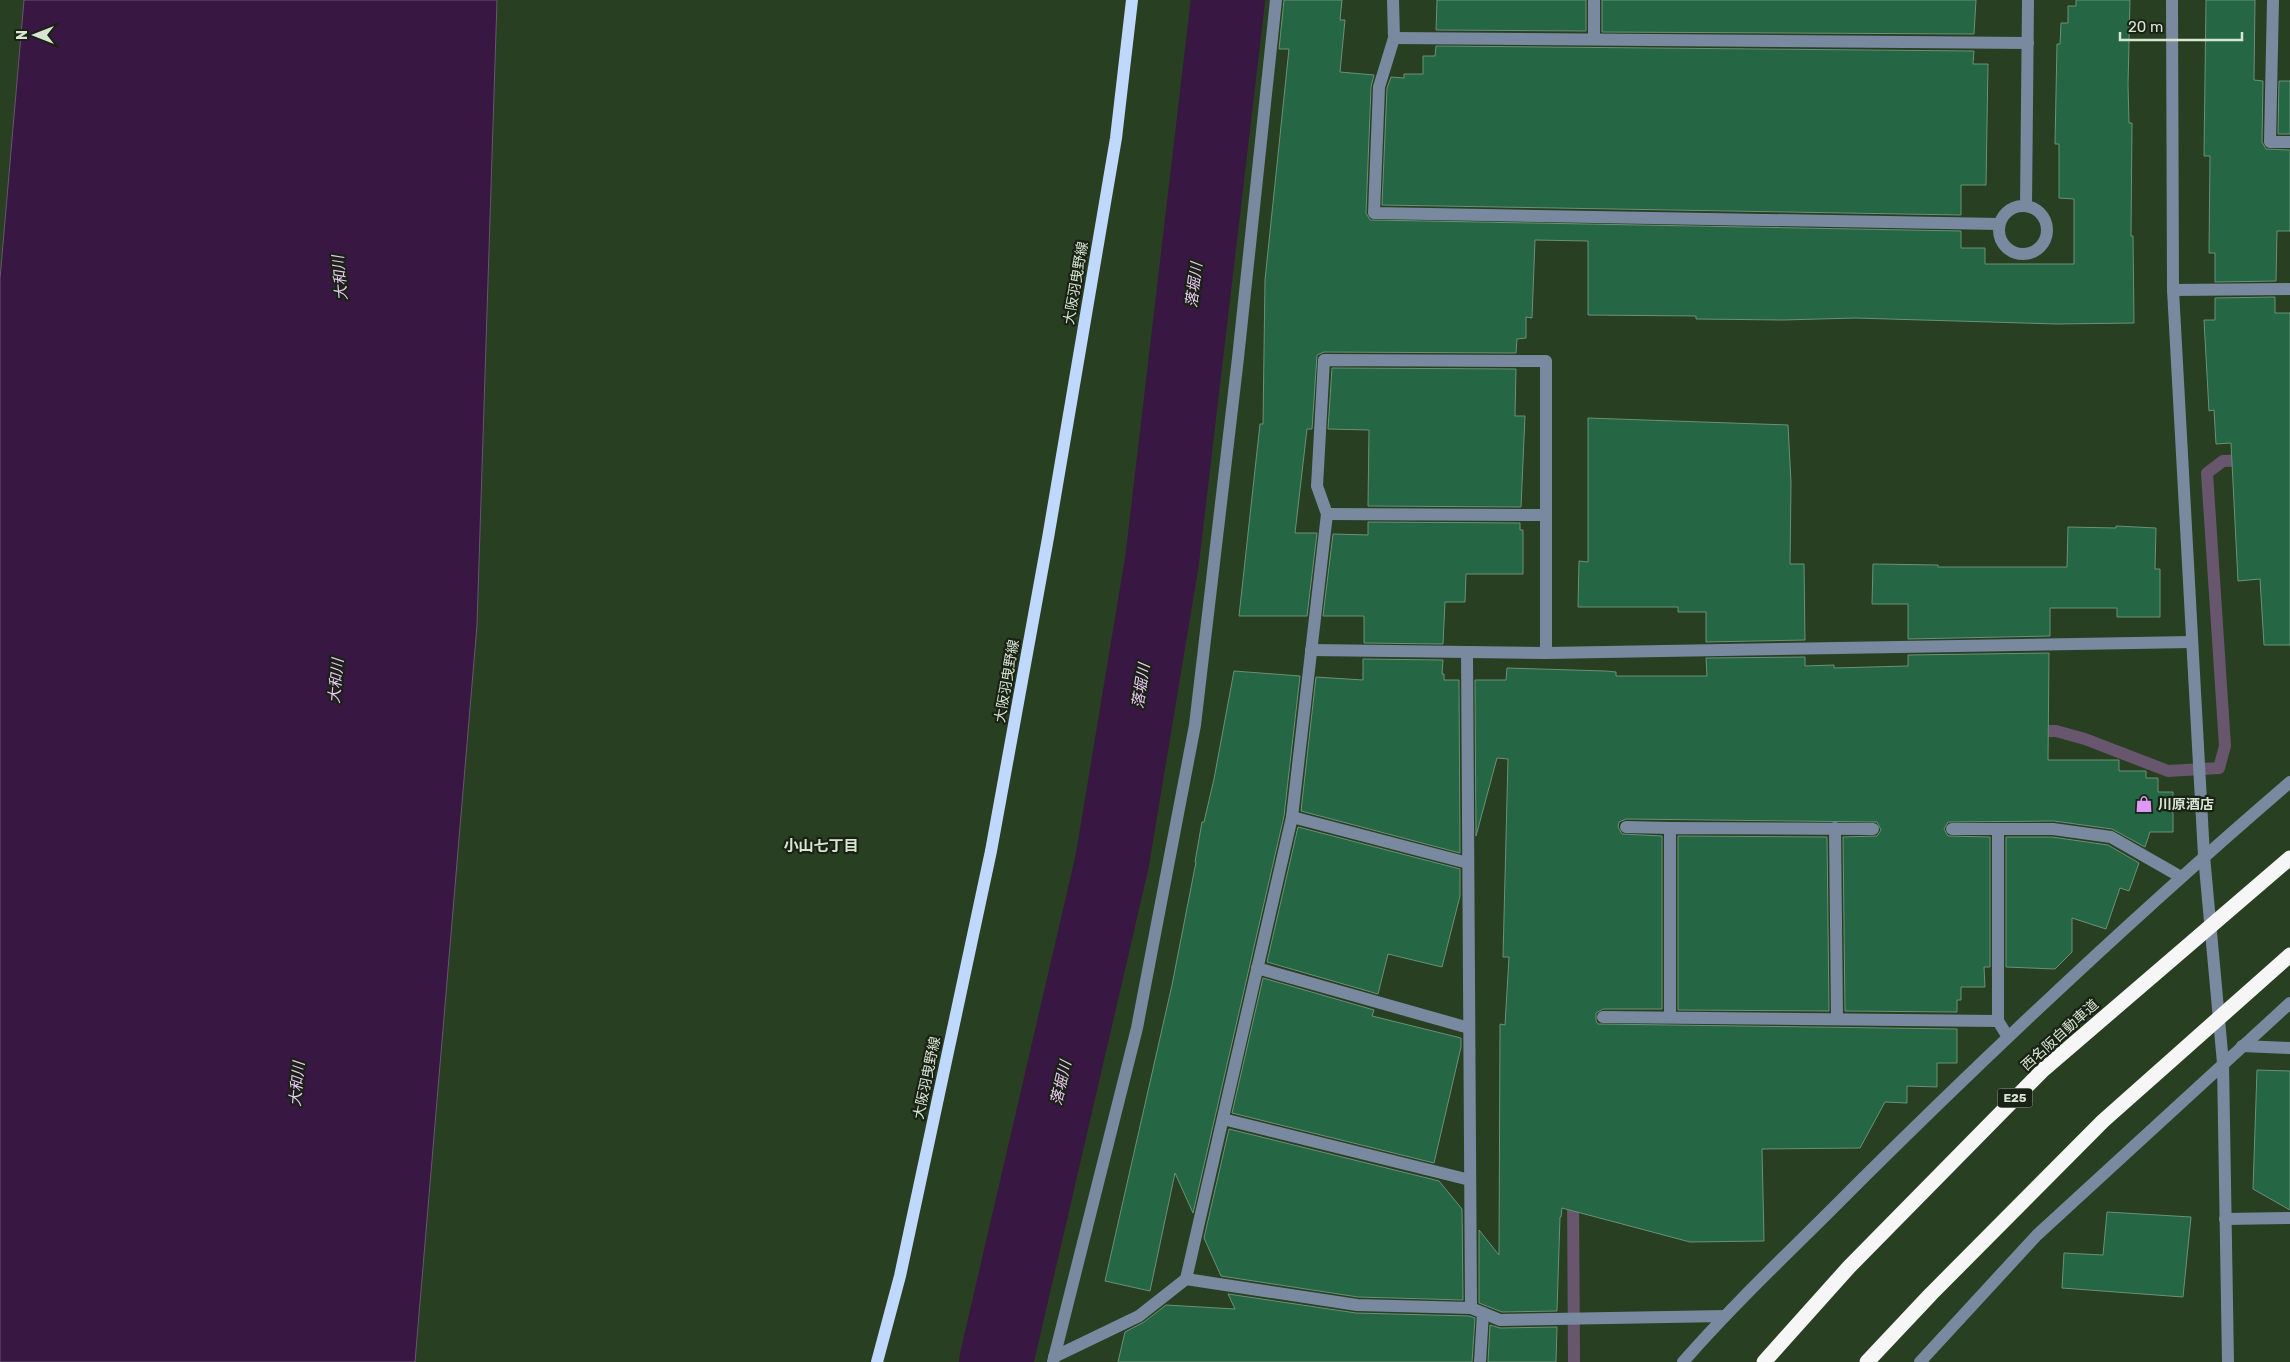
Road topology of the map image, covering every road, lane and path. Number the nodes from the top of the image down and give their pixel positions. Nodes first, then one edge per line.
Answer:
1 (1132, 0) edge
2 (1276, 0) edge
3 (1393, 0) edge
4 (1594, 0) edge
5 (2028, 0) edge
6 (2172, 0) edge
7 (2273, 0) edge
8 (1394, 38) junction
9 (1594, 39) junction
10 (2028, 43) junction
11 (2290, 142) edge
12 (2026, 206) junction
13 (1999, 224) junction
14 (2290, 289) edge
15 (2173, 290) junction
16 (1327, 514) junction
17 (1546, 515) junction
18 (2192, 642) junction
19 (1311, 650) junction
20 (1467, 652) junction
21 (1546, 653) junction
22 (2290, 782) edge
23 (1292, 817) junction
24 (1626, 827) dead end
25 (1670, 828) junction
26 (1835, 828) junction
27 (1873, 829) dead end
28 (1952, 829) dead end
29 (1998, 829) junction
30 (2204, 856) junction
31 (2290, 858) edge
32 (1468, 863) junction
33 (2181, 877) junction
34 (2290, 954) edge
35 (1257, 968) junction
36 (2290, 1003) edge
37 (1603, 1016) dead end
38 (1670, 1017) junction
39 (1837, 1018) junction
40 (1998, 1021) junction
41 (1469, 1028) junction
42 (2008, 1037) junction
43 (2242, 1046) junction
44 (2290, 1048) edge
45 (2223, 1063) junction
46 (1223, 1119) junction
47 (1470, 1180) junction
48 (2290, 1218) edge
49 (2226, 1219) junction
50 (1186, 1279) junction
51 (1477, 1310) junction
52 (1725, 1316) junction
53 (1053, 1360) edge
54 (878, 1362) edge
55 (1480, 1362) edge
56 (1683, 1362) edge
57 (1764, 1362) edge
58 (1868, 1362) edge
59 (1920, 1362) edge
60 (2228, 1362) edge

1 - 54 main road, 大阪羽曳野線
2 - 53 street
3 - 8 street
4 - 9 street
5 - 10 street
6 - 15 street
7 - 11 street
8 - 9 street
8 - 13 street
9 - 10 street
10 - 12 street
12 - 13 street
12 - 13 street
14 - 15 street
15 - 18 street
16 - 17 street
16 - 17 street
16 - 19 street
17 - 21 street
18 - 21 street
18 - 30 street
19 - 20 street
19 - 23 street
20 - 21 street
20 - 32 street
22 - 30 street
23 - 32 street
23 - 35 street
24 - 25 street
25 - 26 street
25 - 38 street
26 - 27 street
26 - 39 street
28 - 29 street
29 - 33 street
29 - 40 street
30 - 33 street
30 - 45 street
31 - 57 highway, 西名阪自動車道 / E25, bridge
32 - 41 street
33 - 42 street
34 - 58 highway, bridge
35 - 41 street
35 - 46 street
36 - 43 street
37 - 38 street
38 - 39 street
39 - 40 street
40 - 42 street
41 - 47 street
42 - 52 street
43 - 44 street
43 - 45 street
45 - 49 street
45 - 59 street
46 - 47 street
46 - 50 street
47 - 51 street
48 - 49 street
49 - 60 street
50 - 51 street
50 - 53 street
51 - 52 street
51 - 55 street
52 - 56 street

